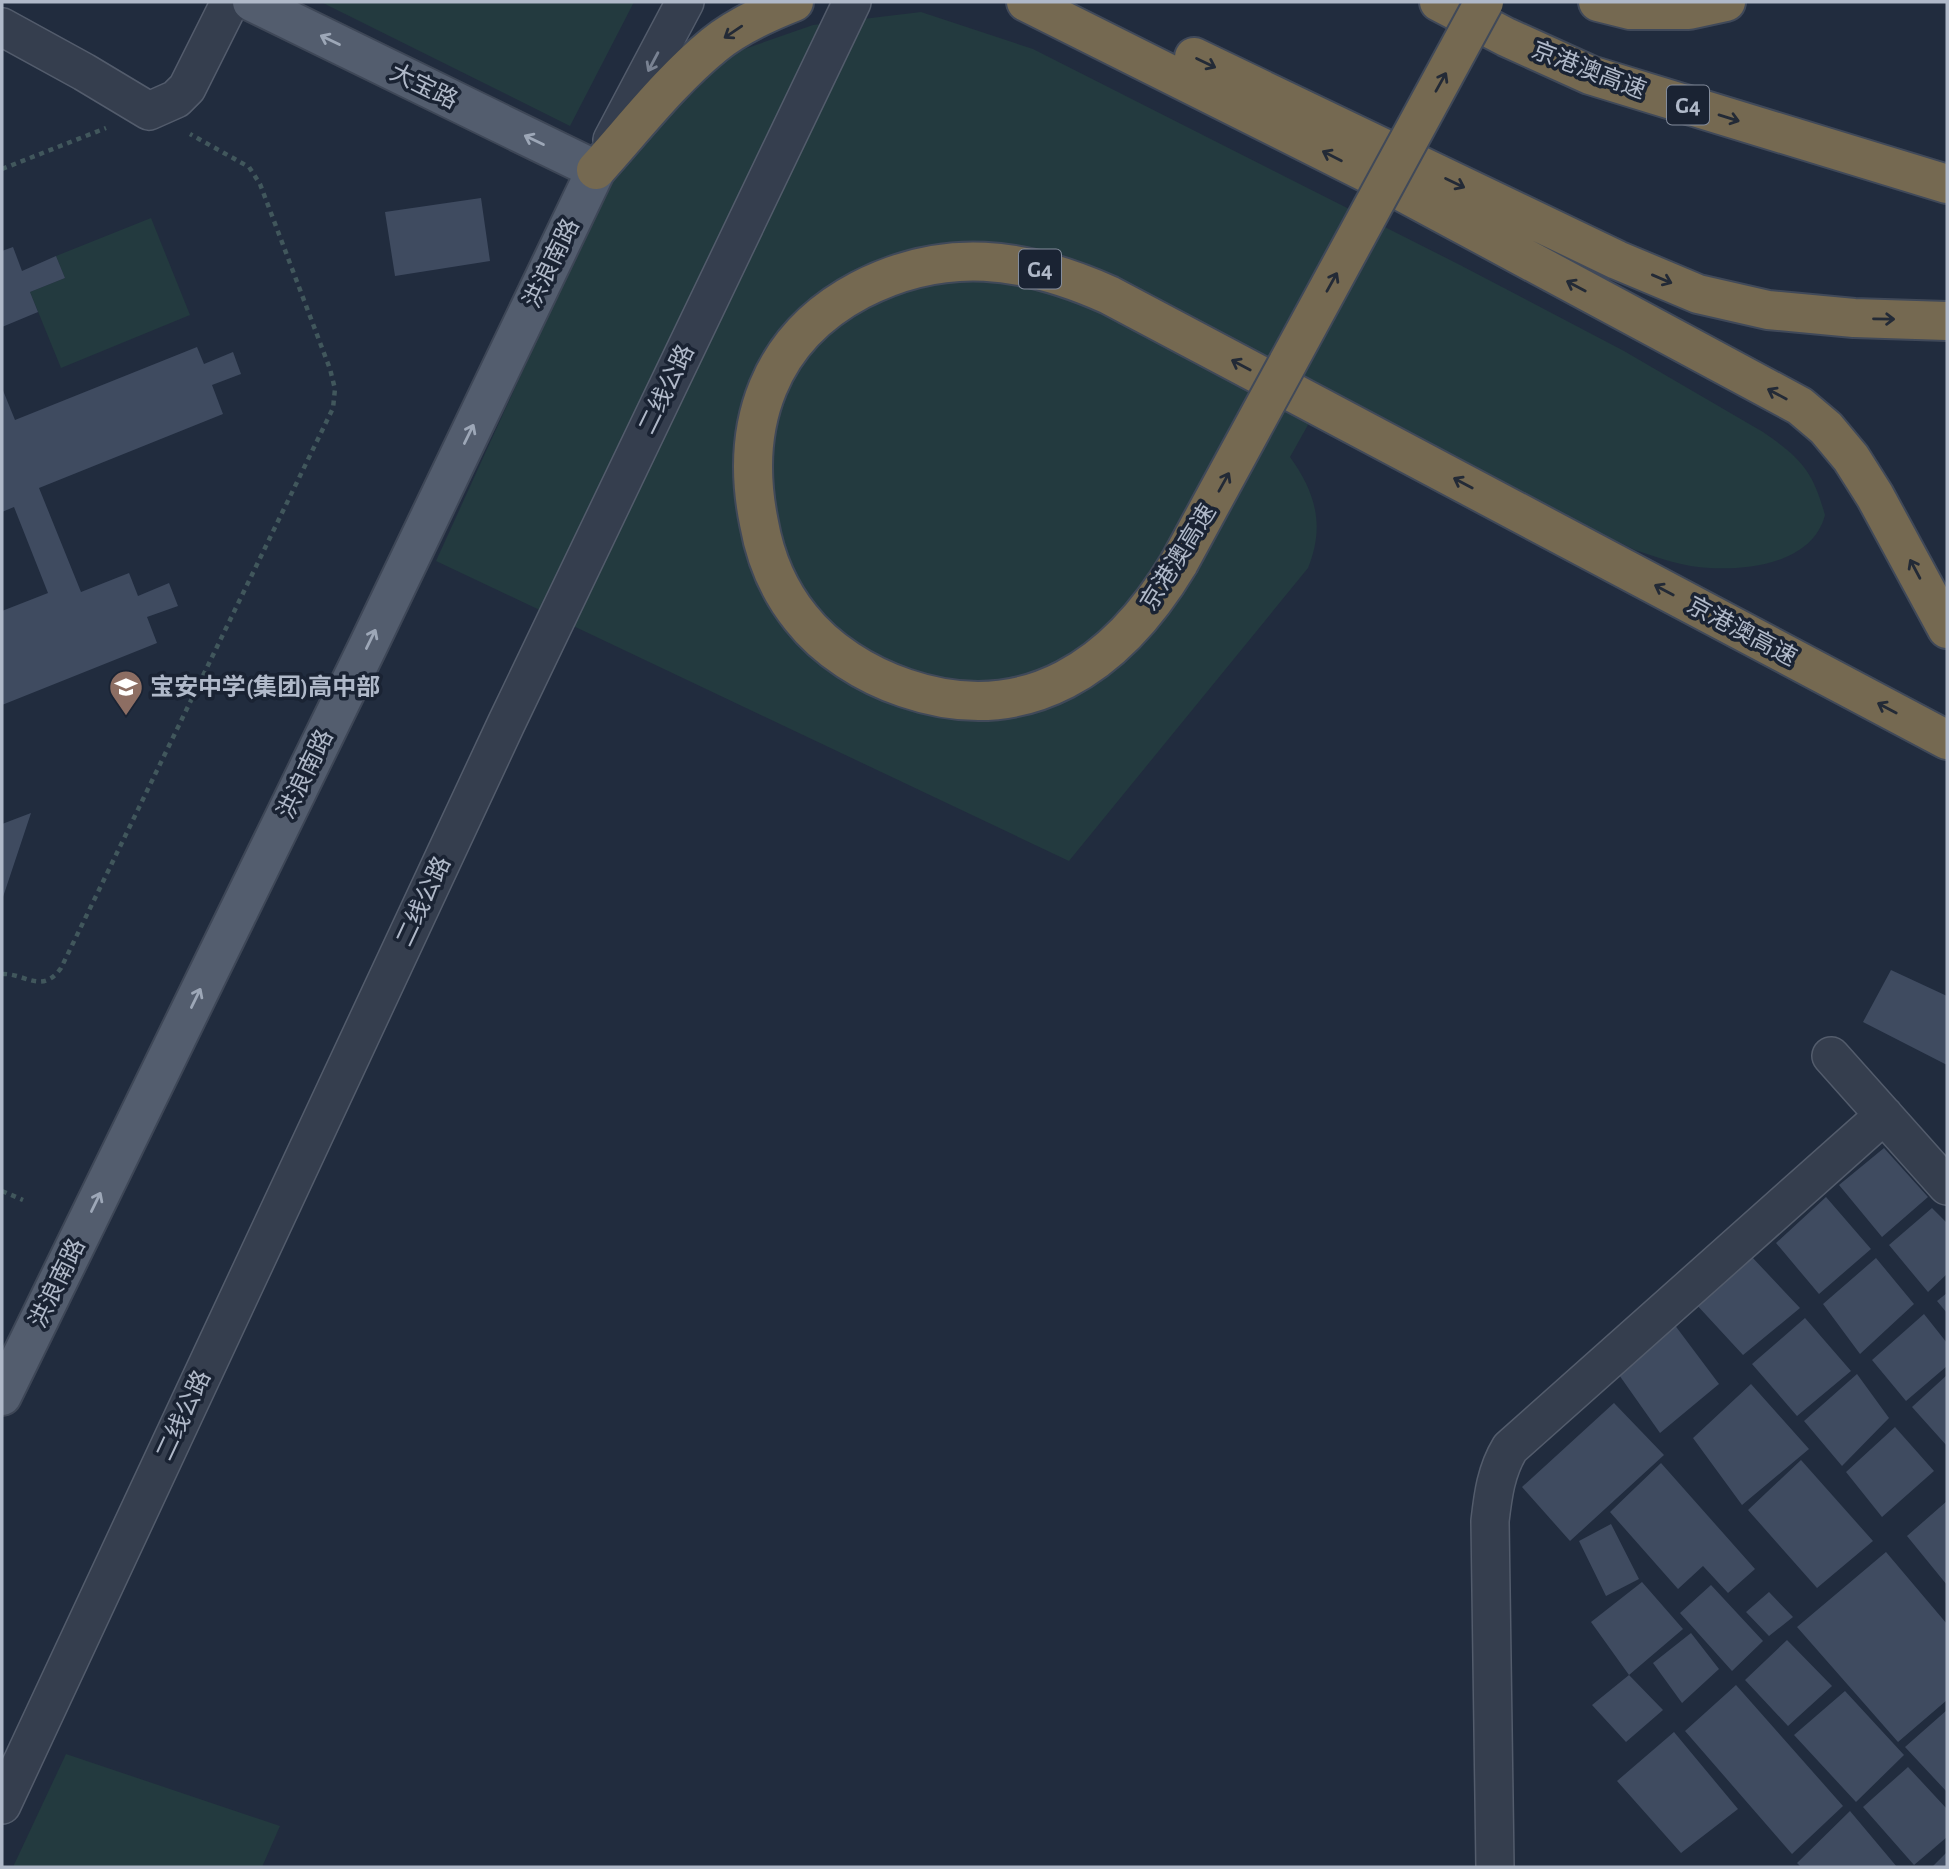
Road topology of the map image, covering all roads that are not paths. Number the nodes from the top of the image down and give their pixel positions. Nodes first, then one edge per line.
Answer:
1 (230, 2) edge
2 (252, 2) edge
3 (685, 2) edge
4 (794, 2) edge
5 (852, 2) edge
6 (1026, 2) edge
7 (1078, 2) edge
8 (1439, 2) edge
9 (1484, 2) edge
10 (1598, 2) edge
11 (1726, 2) edge
12 (2, 27) edge
13 (596, 170) junction
14 (1947, 184) edge
15 (1947, 321) edge
16 (1947, 629) edge
17 (1947, 740) edge
18 (1831, 1056) dead end
19 (1884, 1115) junction
20 (1947, 1185) edge
21 (2, 1396) edge
22 (2, 1805) edge
23 (1495, 1867) edge

1 - 12 street
13 -> 2 main road, 大宝路
3 -> 13 street, 洪浪南路
4 -> 13 highway
5 - 22 street, 二线公路
16 -> 6 highway
7 -> 15 highway
8 -> 14 highway, 京港澳高速 / G4
17 -> 9 highway, 京港澳高速 / G4, bridge
10 - 11 highway
21 -> 13 main road, 洪浪南路
18 - 19 street
19 - 20 street
19 - 23 street

